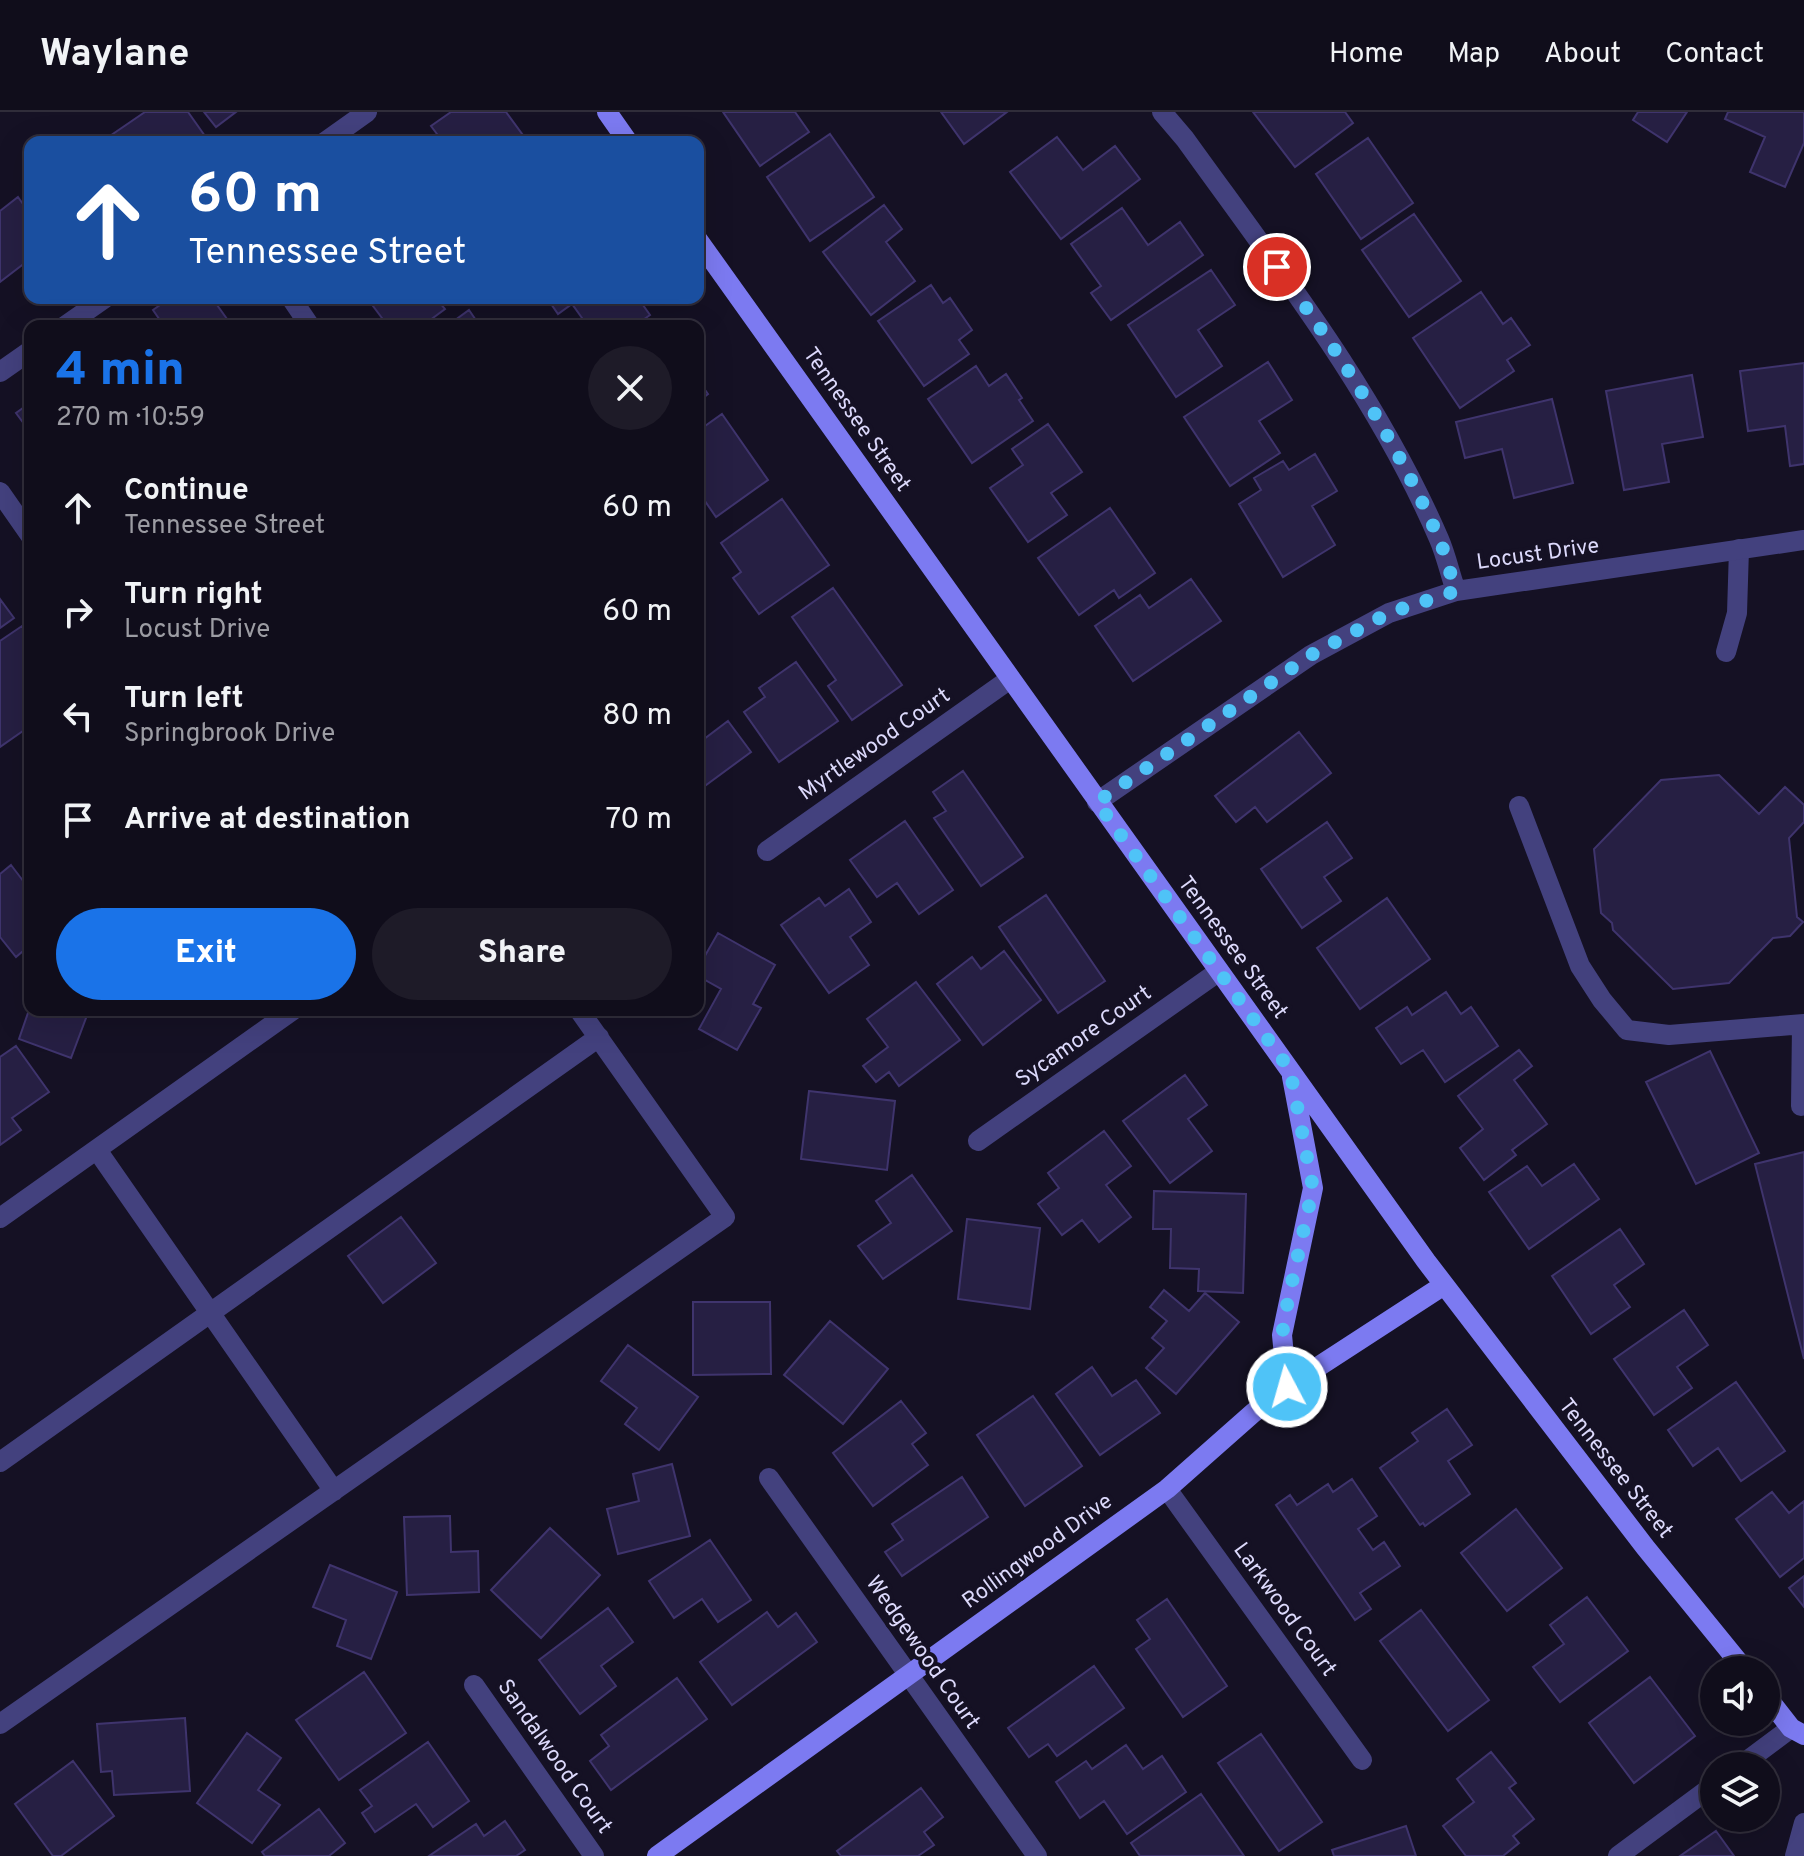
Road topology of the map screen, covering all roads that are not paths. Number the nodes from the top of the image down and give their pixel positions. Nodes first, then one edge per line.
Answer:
1 (367, 112) edge
2 (607, 112) edge
3 (1162, 112) edge
4 (333, 136) edge
5 (624, 136) edge
6 (704, 248) edge
7 (96, 304) edge
8 (74, 320) edge
9 (24, 355) edge
10 (0, 372) edge
11 (0, 492) edge
12 (24, 526) edge
13 (1804, 540) edge
14 (1739, 549) junction
15 (1456, 591) junction
16 (1726, 652) dead end
17 (1010, 679) junction
18 (1097, 802) junction
19 (1519, 806) dead end
20 (767, 851) dead end
21 (1218, 972) junction
22 (285, 1016) edge
23 (583, 1016) edge
24 (1803, 1025) edge
25 (599, 1037) junction
26 (1290, 1070) junction
27 (1801, 1106) dead end
28 (978, 1141) dead end
29 (97, 1150) junction
30 (0, 1218) edge
31 (1444, 1285) junction
32 (211, 1314) junction
33 (1287, 1387) junction
34 (0, 1462) edge
35 (769, 1478) dead end
36 (1167, 1489) junction
37 (334, 1491) junction
38 (1734, 1656) edge
39 (908, 1675) junction
40 (474, 1685) dead end
41 (1780, 1712) edge
42 (0, 1724) edge
43 (1797, 1731) edge
44 (1763, 1752) edge
45 (1362, 1760) dead end
46 (1700, 1795) edge
47 (1804, 1823) edge
48 (594, 1856) edge
49 (657, 1856) edge
50 (1037, 1856) edge
51 (1618, 1856) edge
52 (1795, 1856) edge

1 - 4 street
2 - 5 main road
3 - 15 street
6 - 17 main road, Tennessee Street
7 - 8 street
9 - 10 street
11 - 12 street
13 - 14 street, Locust Drive
14 - 15 street, Locust Drive
14 - 16 street
15 - 18 street, Locust Drive
17 - 18 main road, Tennessee Street
17 - 20 street, Myrtlewood Court
18 - 21 main road, Tennessee Street
19 - 24 street
21 - 26 main road, Tennessee Street
21 - 28 street, Sycamore Court
22 - 29 street
23 - 25 street
24 - 27 street
25 - 32 street
25 - 37 street
26 - 31 main road, Tennessee Street
26 - 33 main road
29 - 30 street
29 - 32 street
31 - 33 main road, Rollingwood Drive
31 - 38 main road, Tennessee Street
32 - 34 street
32 - 37 street
33 - 36 main road, Rollingwood Drive
35 - 39 street, Wedgewood Court
36 - 39 main road, Rollingwood Drive
36 - 45 street, Larkwood Court
37 - 42 street
39 - 49 main road, Rollingwood Drive
39 - 50 street, Wedgewood Court
40 - 48 street, Sandalwood Court
41 - 43 main road
43 - 44 street
46 - 51 street
47 - 52 street

